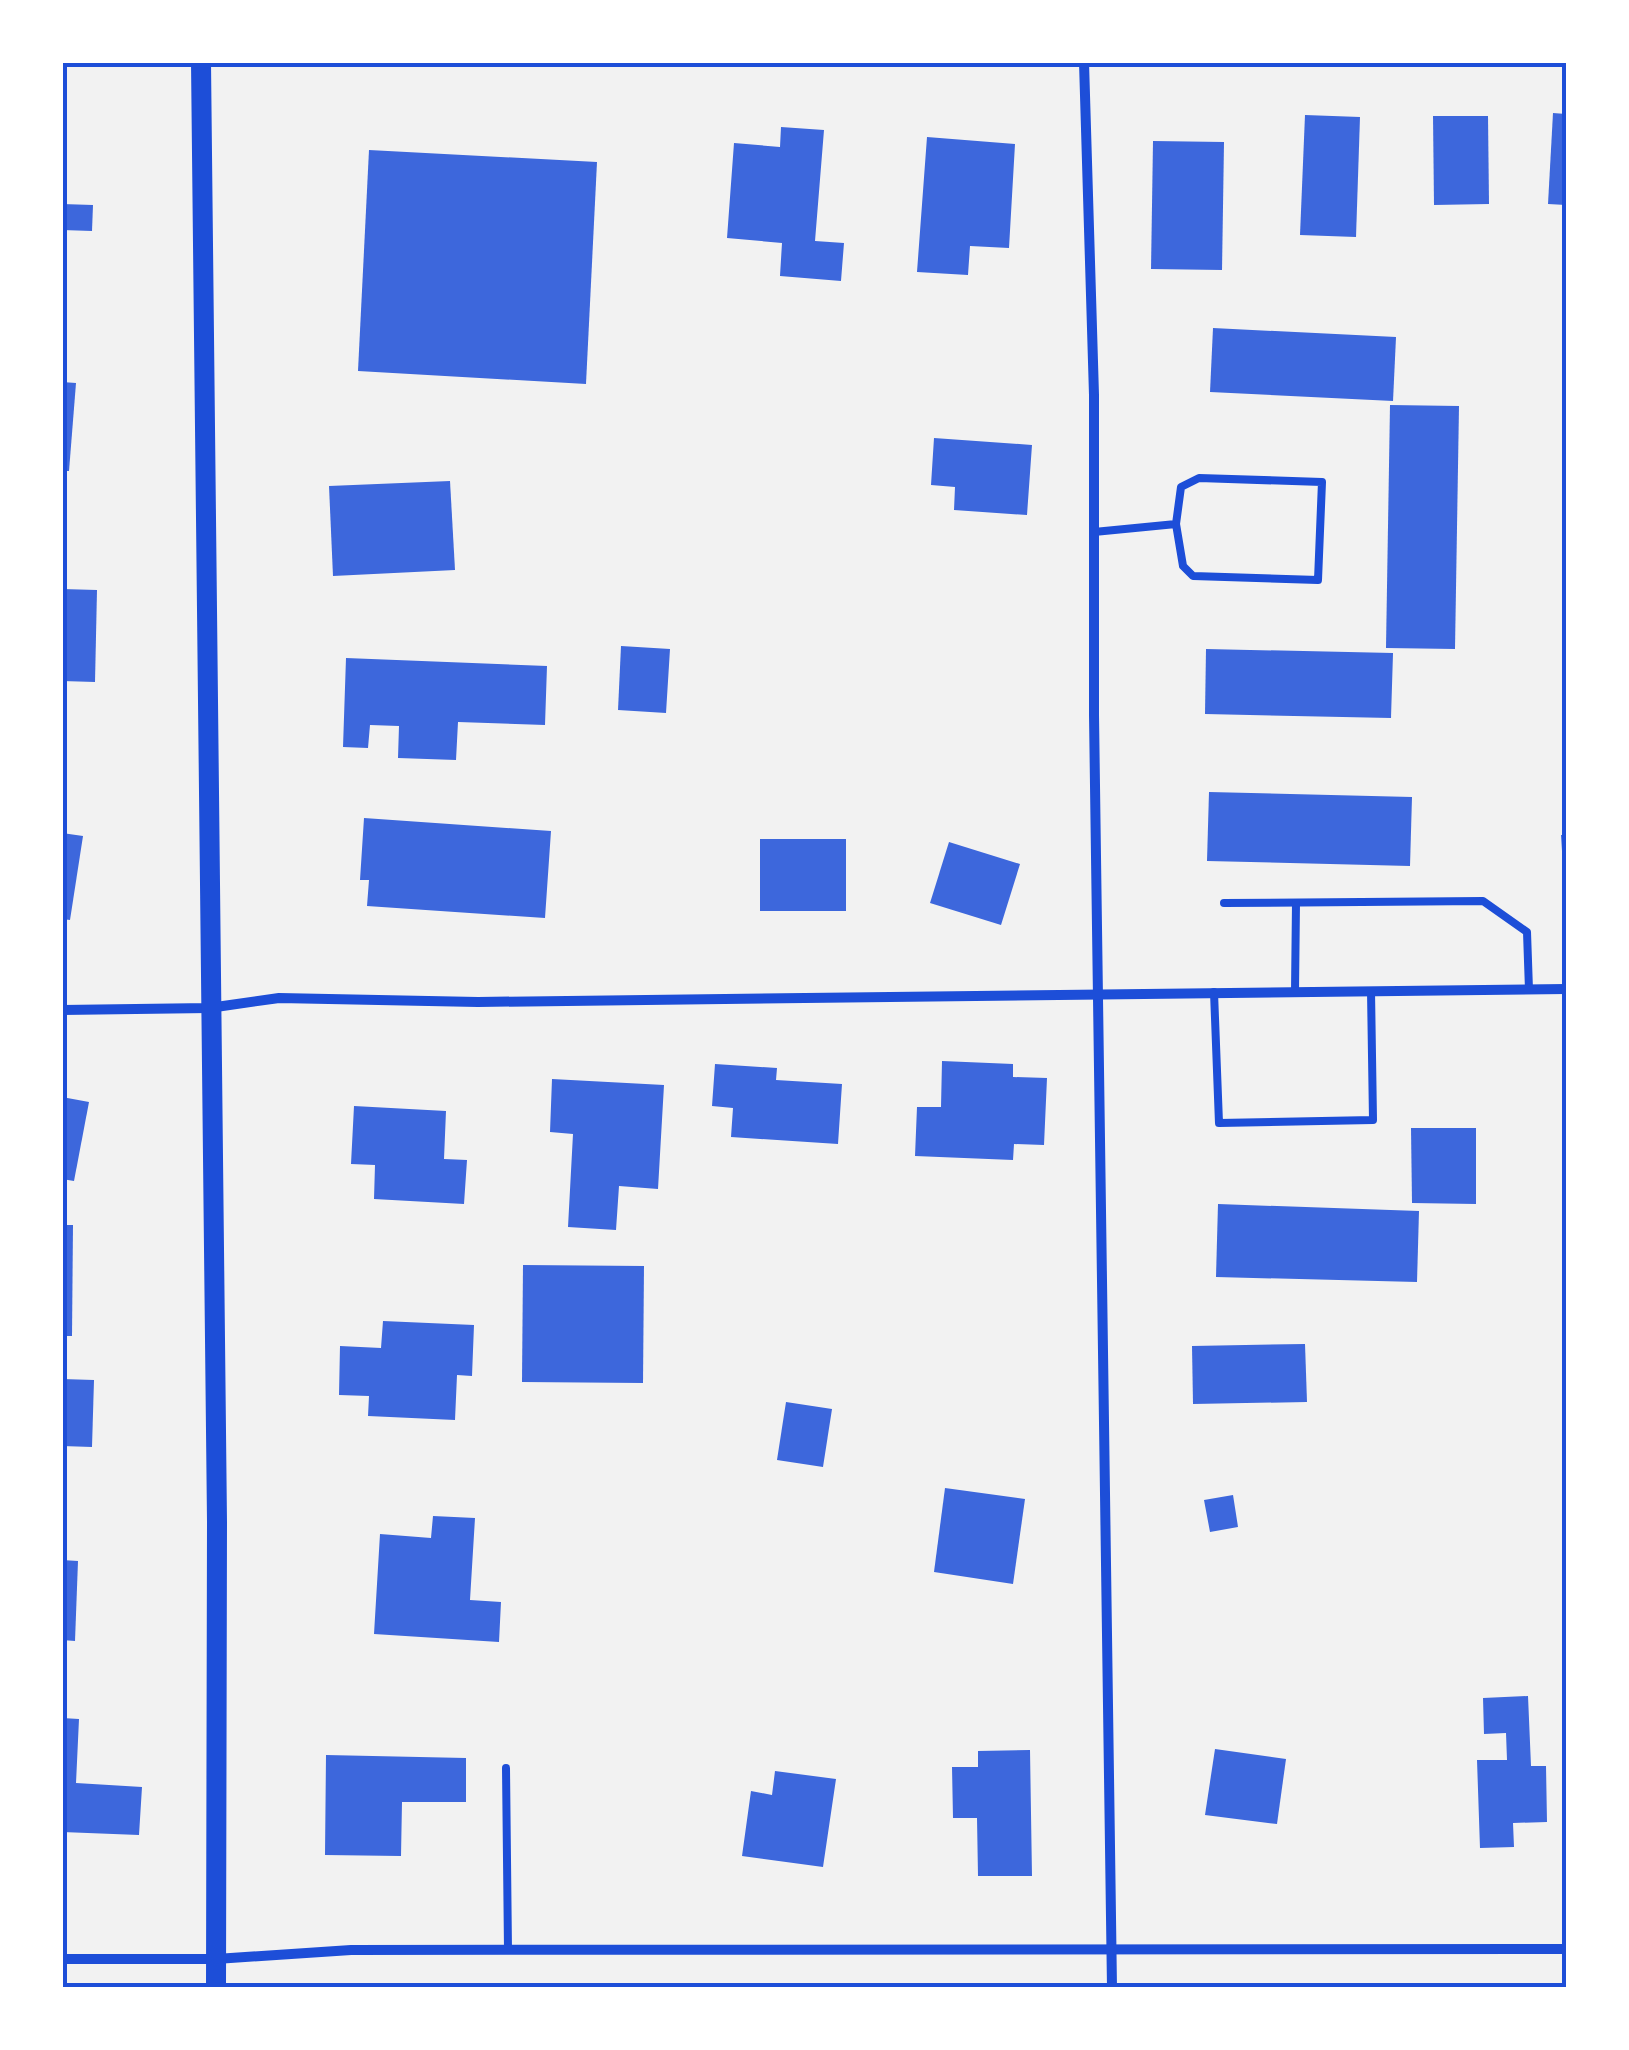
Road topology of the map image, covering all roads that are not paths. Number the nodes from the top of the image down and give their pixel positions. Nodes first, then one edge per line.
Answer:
1 (201, 62) edge
2 (1084, 62) edge
3 (1176, 524) junction
4 (1094, 532) junction
5 (1224, 903) dead end
6 (1296, 903) junction
7 (1528, 990) junction
8 (1566, 990) edge
9 (1295, 991) junction
10 (1371, 991) junction
11 (1214, 992) junction
12 (1100, 993) junction
13 (208, 1008) junction
14 (62, 1010) edge
15 (506, 1768) dead end
16 (1566, 1948) edge
17 (508, 1950) junction
18 (1111, 1950) junction
19 (216, 1959) junction
20 (62, 1960) edge
21 (216, 1988) edge
22 (1112, 1988) edge

1 - 13 main road
2 - 4 street
3 - 3 lane
3 - 4 lane
4 - 12 street
5 - 6 lane
6 - 7 lane
6 - 9 lane
7 - 8 street
7 - 10 street
9 - 10 street
9 - 11 street
10 - 11 lane
11 - 12 street
12 - 13 street
12 - 18 street
13 - 14 street
13 - 19 main road
15 - 17 lane
16 - 18 street
17 - 18 street
17 - 19 street
18 - 22 street
19 - 20 street
19 - 21 main road

